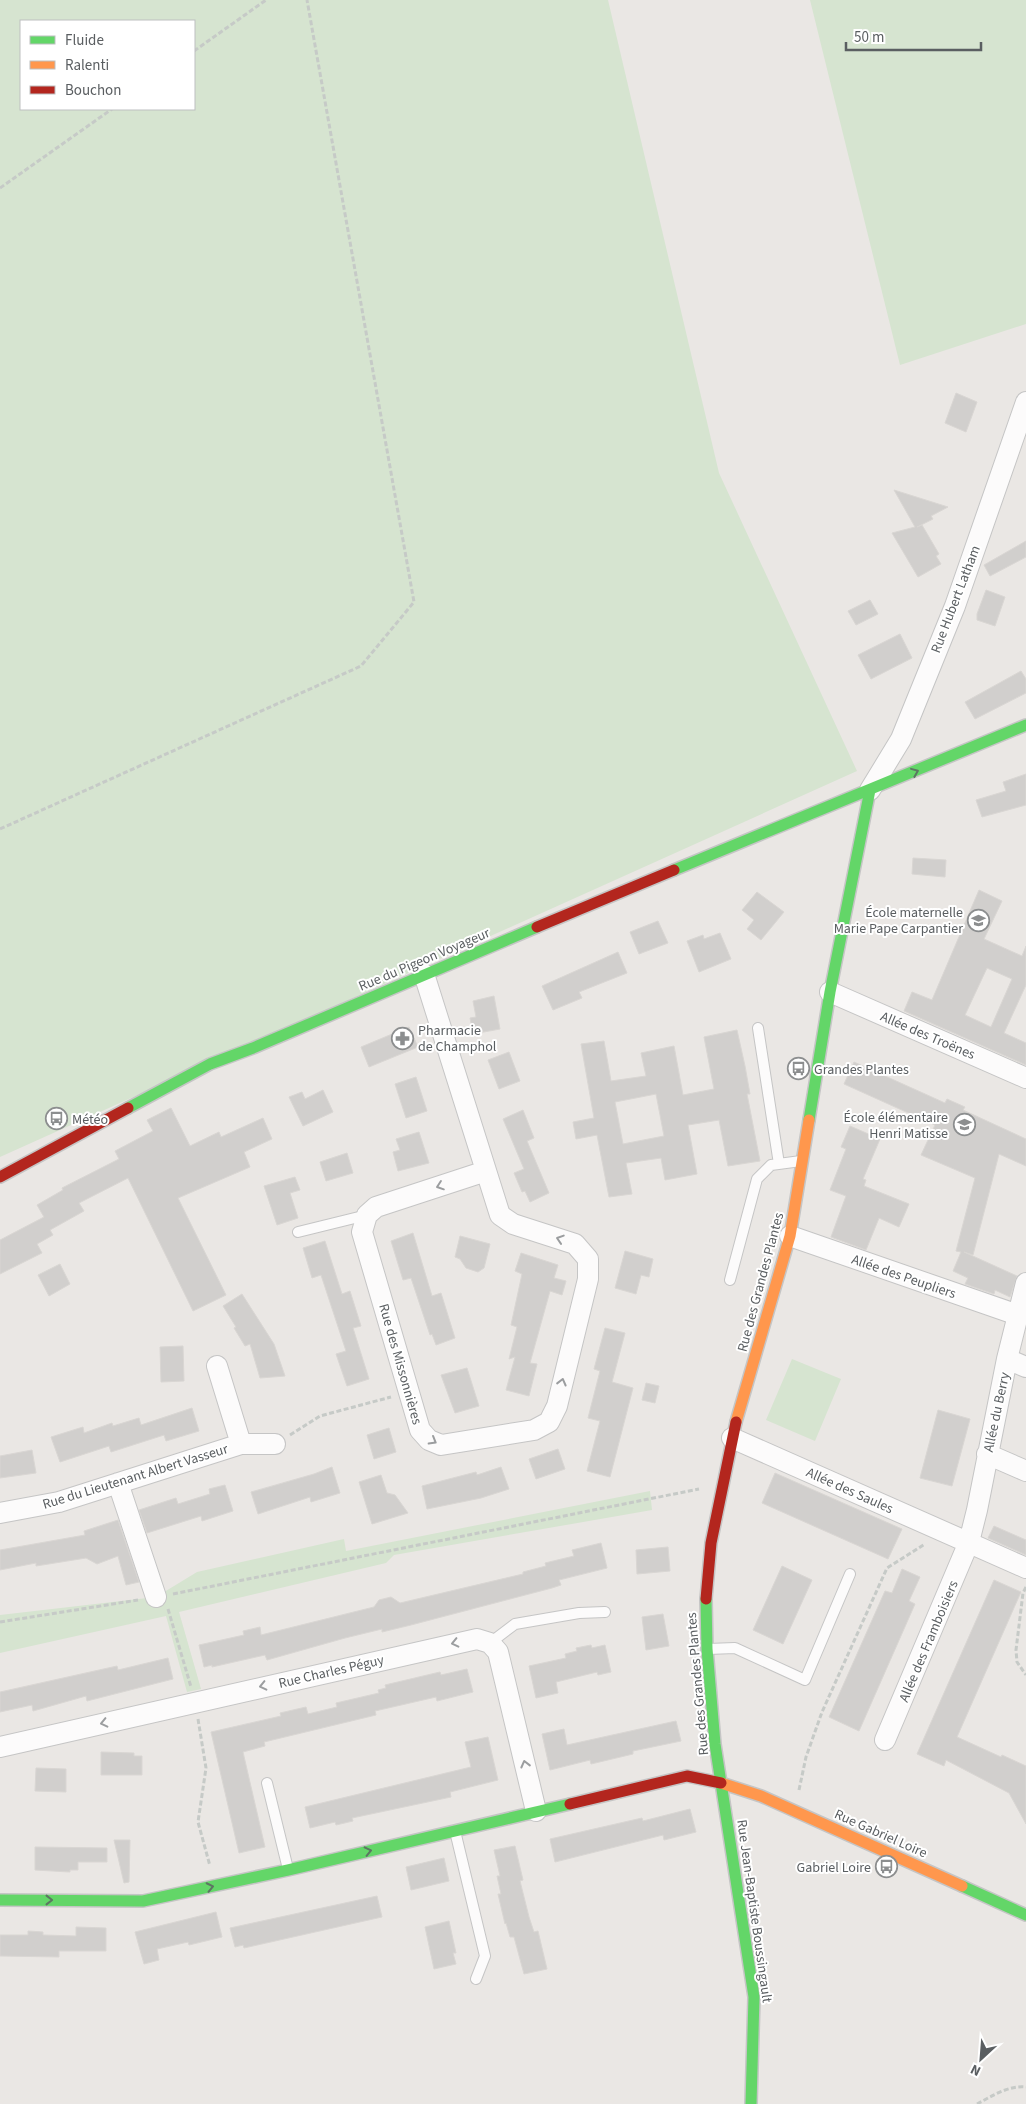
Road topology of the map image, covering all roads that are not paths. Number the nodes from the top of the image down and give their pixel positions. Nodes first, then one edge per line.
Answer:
1 (1026, 402) edge
2 (1026, 725) edge
3 (870, 790) junction
4 (424, 974) junction
5 (830, 992) junction
6 (758, 1028) dead end
7 (1026, 1078) edge
8 (802, 1160) junction
9 (779, 1164) junction
10 (486, 1171) junction
11 (0, 1177) edge
12 (367, 1215) junction
13 (298, 1232) dead end
14 (790, 1236) junction
15 (730, 1280) dead end
16 (1026, 1283) edge
17 (1018, 1315) junction
18 (1007, 1359) junction
19 (217, 1366) dead end
20 (1026, 1367) edge
21 (732, 1438) junction
22 (241, 1444) junction
23 (275, 1444) road end
24 (987, 1454) junction
25 (1026, 1471) edge
26 (118, 1483) junction
27 (0, 1513) edge
28 (969, 1542) junction
29 (1026, 1568) edge
30 (850, 1574) dead end
31 (160, 1597) road end
32 (605, 1612) dead end
33 (490, 1643) junction
34 (707, 1649) junction
35 (885, 1740) dead end
36 (0, 1747) edge
37 (267, 1783) dead end
38 (722, 1783) junction
39 (536, 1811) junction
40 (454, 1830) junction
41 (288, 1870) junction
42 (0, 1900) edge
43 (1026, 1914) edge
44 (476, 1979) dead end
45 (751, 2104) edge

1 - 3 street, Rue Hubert Latham
3 -> 2 street, Rue du Pigeon Voyageur
3 - 4 street, Rue du Pigeon Voyageur
3 - 5 street, Rue des Grandes Plantes
4 - 10 street, Rue des Missonnières
4 - 11 street, Rue du Pigeon Voyageur
5 - 7 street, Allée des Troënes
5 - 8 street, Rue des Grandes Plantes
6 - 9 lane
8 - 9 lane
8 - 14 street, Rue des Grandes Plantes
9 - 15 lane
10 -> 12 street
12 -> 10 street, Rue des Missonnières
12 - 13 lane
14 - 17 street, Allée des Peupliers
14 - 21 street, Rue des Grandes Plantes
16 - 17 street, Allée du Berry
17 - 18 street, Allée du Berry
18 - 20 street
18 - 24 street, Allée du Berry
19 - 22 street, Rue du Lieutenant Albert Vasseur
21 - 28 street, Allée des Saules
21 - 34 street, Rue des Grandes Plantes
22 - 23 street, Rue du Lieutenant Albert Vasseur
22 - 26 street, Rue du Lieutenant Albert Vasseur
24 - 25 street
24 - 28 street, Allée du Berry
26 - 27 street, Rue du Lieutenant Albert Vasseur
26 - 31 street
28 - 29 street, Allée des Saules
28 - 35 street, Allée des Framboisiers
30 - 34 lane
32 - 33 lane
33 -> 36 street, Rue Charles Péguy
39 -> 33 street
34 - 38 street, Rue des Grandes Plantes
37 - 41 lane
38 - 39 street
38 - 43 street, Rue Gabriel Loire
38 - 45 street, Rue Jean-Baptiste Boussingault
39 - 40 street
41 -> 40 street
40 - 44 lane
42 -> 41 street

